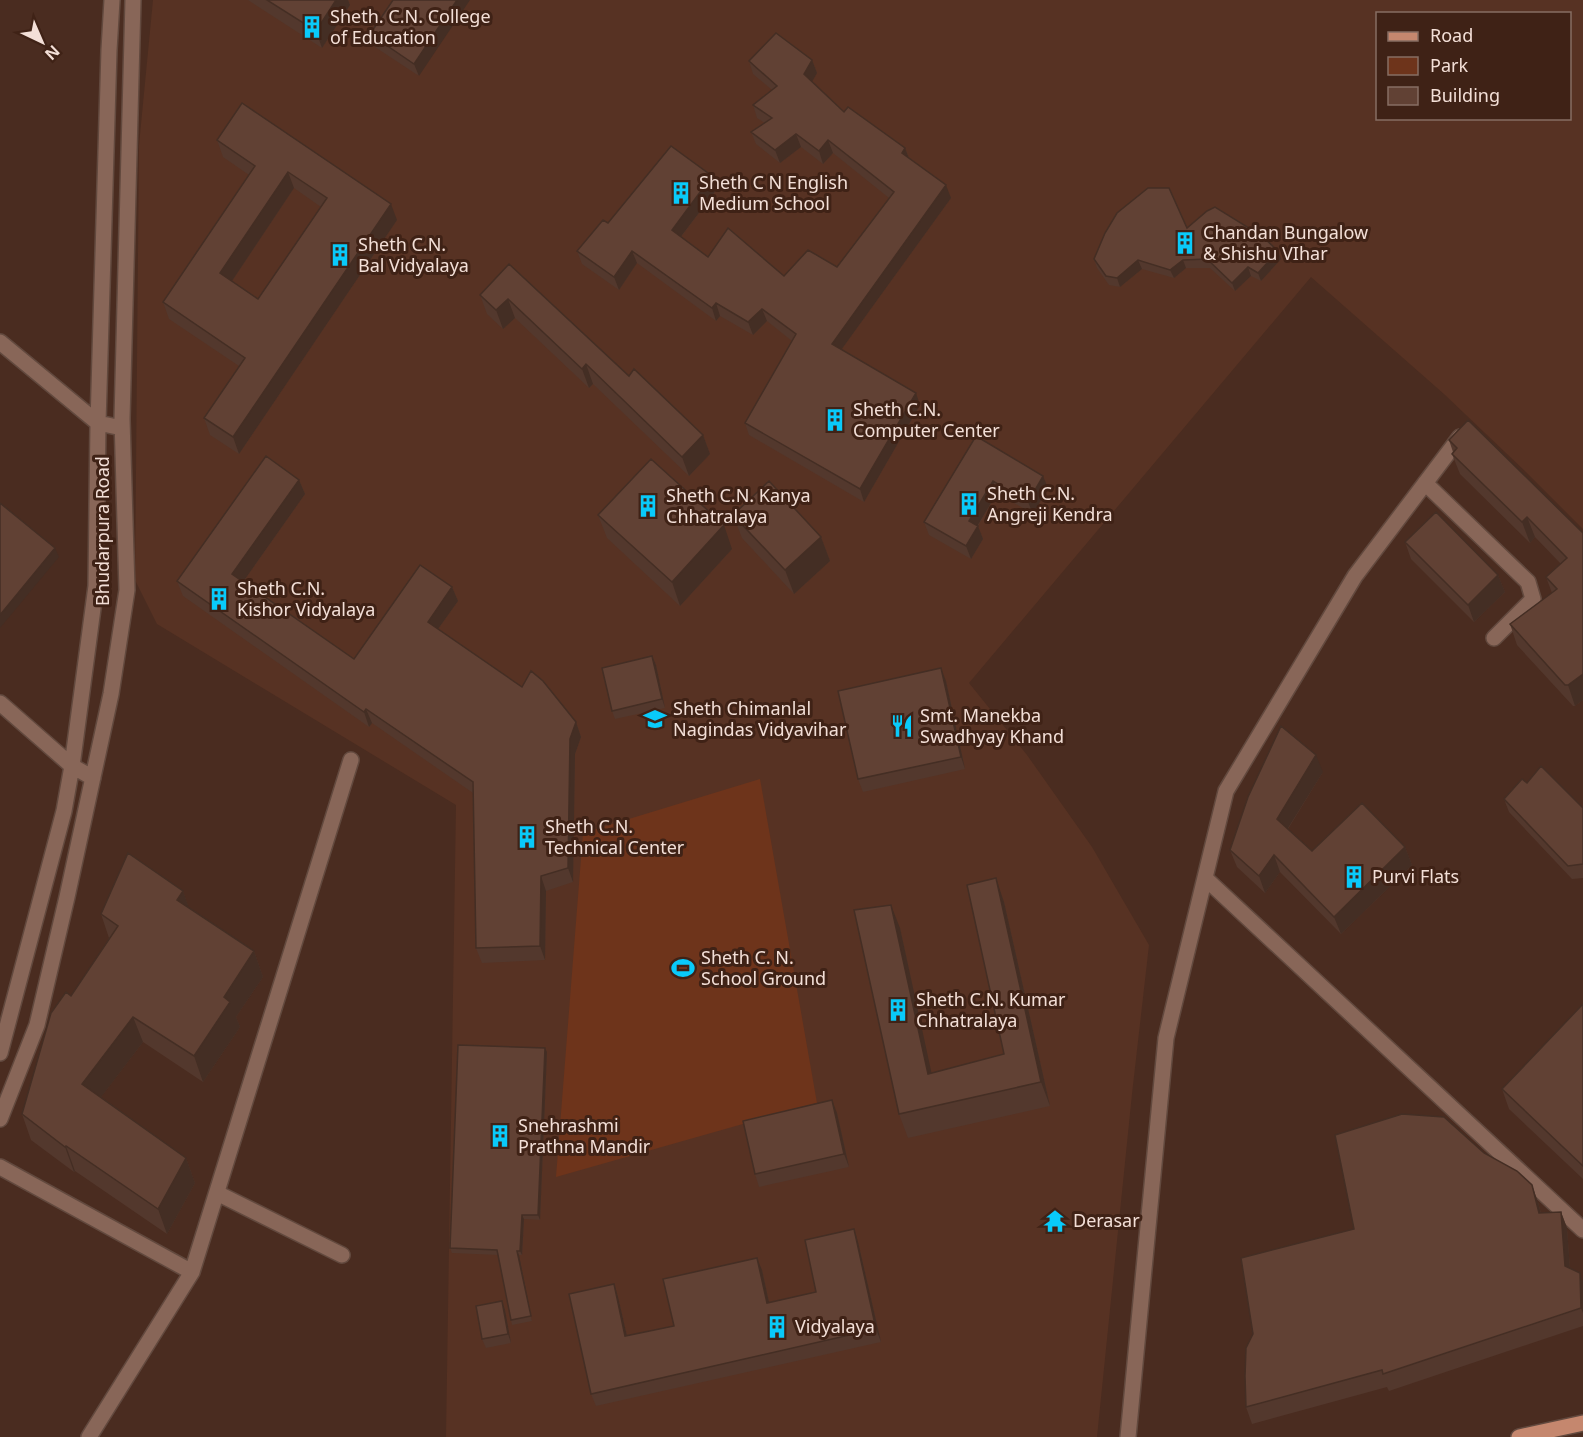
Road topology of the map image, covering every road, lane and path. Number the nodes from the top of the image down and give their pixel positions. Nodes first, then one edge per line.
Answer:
1 (112, 0) edge
2 (134, 0) edge
3 (105, 168) junction
4 (129, 168) junction
5 (0, 342) edge
6 (98, 423) junction
7 (122, 428) junction
8 (1460, 437) edge
9 (1425, 483) junction
10 (1494, 638) dead end
11 (0, 703) edge
12 (351, 760) dead end
13 (72, 766) junction
14 (93, 778) junction
15 (1205, 878) junction
16 (0, 1053) edge
17 (0, 1119) edge
18 (0, 1167) edge
19 (217, 1193) junction
20 (1583, 1230) edge
21 (342, 1255) dead end
22 (192, 1272) junction
23 (1583, 1423) edge
24 (89, 1437) edge
25 (1128, 1437) edge
26 (1519, 1437) edge

1 - 3 street, Bhudarpura Road
2 - 4 street, Bhudarpura Road
3 - 4 street
3 - 6 street, Bhudarpura Road
4 - 7 street, Bhudarpura Road
5 - 6 street
6 - 7 street
6 - 13 street, Bhudarpura Road
7 - 14 street, Bhudarpura Road
8 - 9 street
9 - 10 street
9 - 15 street
11 - 13 street
12 - 19 street
13 - 14 street
13 - 16 street, Bhudarpura Road
14 - 17 street, Bhudarpura Road
15 - 20 street
15 - 25 street
18 - 22 street
19 - 21 street
19 - 22 street
22 - 24 street
23 - 26 main road

